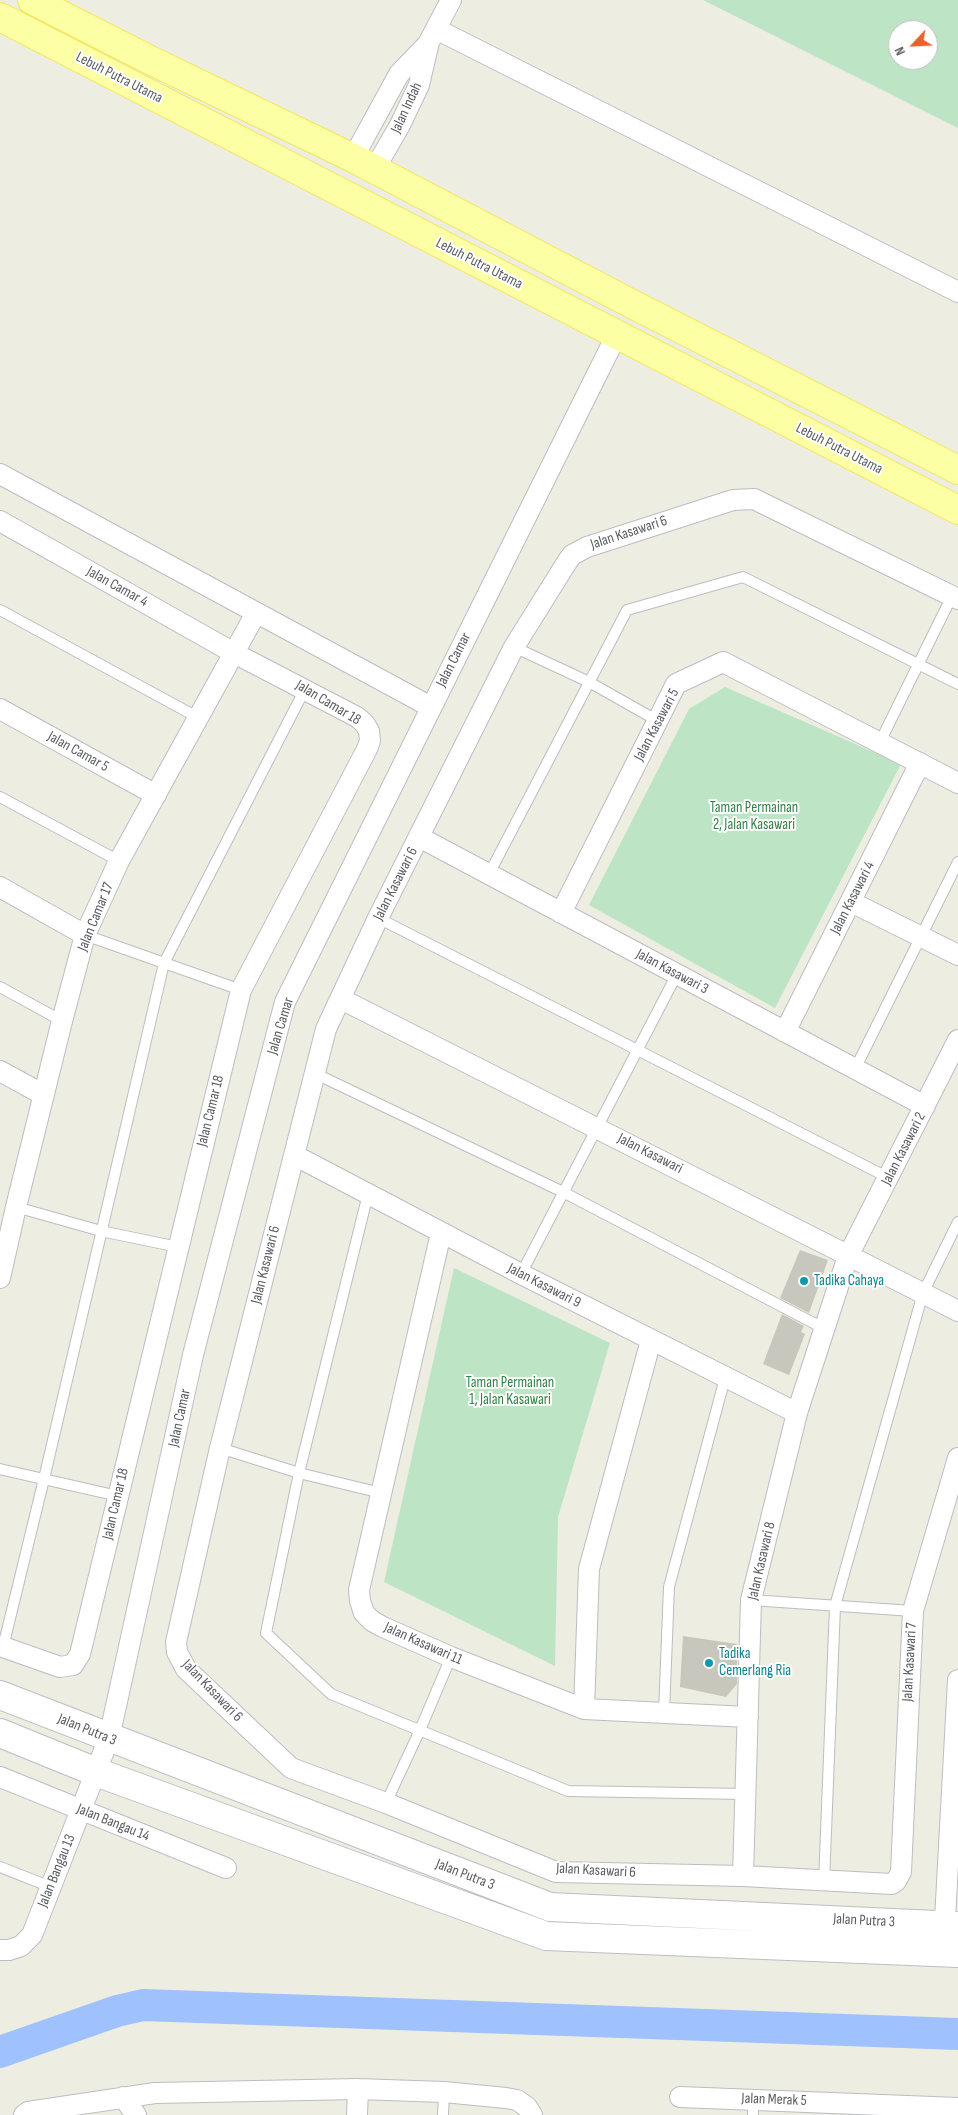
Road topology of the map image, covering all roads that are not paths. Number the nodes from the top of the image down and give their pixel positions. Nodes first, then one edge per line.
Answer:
1 (32, 0) edge
2 (451, 0) edge
3 (0, 17) edge
4 (432, 36) junction
5 (364, 164) junction
6 (958, 292) edge
7 (617, 334) junction
8 (958, 470) edge
9 (0, 474) edge
10 (958, 510) edge
11 (0, 521) edge
12 (955, 598) edge
13 (0, 610) edge
14 (256, 613) junction
15 (514, 647) junction
16 (234, 652) junction
17 (918, 663) junction
18 (589, 682) junction
19 (958, 684) edge
20 (305, 689) junction
21 (431, 707) junction
22 (0, 708) edge
23 (197, 717) junction
24 (658, 721) junction
25 (880, 742) junction
26 (920, 763) junction
27 (958, 782) edge
28 (156, 795) junction
29 (0, 797) edge
30 (420, 838) junction
31 (119, 862) junction
32 (958, 862) edge
33 (488, 874) junction
34 (0, 887) edge
35 (851, 902) junction
36 (561, 913) junction
37 (378, 918) junction
38 (86, 935) junction
39 (920, 936) junction
40 (958, 955) edge
41 (164, 963) junction
42 (677, 974) junction
43 (0, 987) edge
44 (241, 990) junction
45 (341, 999) junction
46 (62, 1021) junction
47 (786, 1032) junction
48 (958, 1040) edge
49 (637, 1051) junction
50 (855, 1069) junction
51 (0, 1070) edge
52 (314, 1073) junction
53 (44, 1094) junction
54 (925, 1106) junction
55 (597, 1127) junction
56 (294, 1155) junction
57 (889, 1178) junction
58 (563, 1192) junction
59 (368, 1194) junction
60 (16, 1206) junction
61 (958, 1222) edge
62 (101, 1231) junction
63 (441, 1233) junction
64 (178, 1247) junction
65 (848, 1256) junction
66 (520, 1274) junction
67 (0, 1278) edge
68 (923, 1293) junction
69 (958, 1311) edge
70 (823, 1328) junction
71 (651, 1340) junction
72 (725, 1378) junction
73 (797, 1413) junction
74 (220, 1448) junction
75 (958, 1458) edge
76 (0, 1469) edge
77 (299, 1474) junction
78 (44, 1479) junction
79 (381, 1493) junction
80 (118, 1496) junction
81 (751, 1600) junction
82 (834, 1606) junction
83 (913, 1611) junction
84 (1, 1647) edge
85 (451, 1657) junction
86 (958, 1680) edge
87 (0, 1695) edge
88 (584, 1708) junction
89 (664, 1713) junction
90 (957, 1713) edge
91 (748, 1717) junction
92 (420, 1730) junction
93 (0, 1733) edge
94 (108, 1738) junction
95 (96, 1772) junction
96 (0, 1777) edge
97 (746, 1794) junction
98 (386, 1803) junction
99 (81, 1810) junction
100 (0, 1867) edge
101 (226, 1868) dead end
102 (901, 1872) joint
103 (743, 1876) junction
104 (824, 1882) junction
105 (51, 1887) junction
106 (951, 1925) edge
107 (0, 1950) edge
108 (951, 1952) edge
109 (358, 2089) junction
110 (444, 2092) junction
111 (123, 2097) junction
112 (680, 2097) dead end
113 (753, 2107) edge
114 (958, 2108) edge
115 (916, 2110) edge
116 (28, 2114) edge
117 (136, 2115) edge
118 (357, 2115) edge
119 (443, 2115) edge
120 (532, 2115) edge

1 - 5 main road, Lebuh Putra Utama
2 - 4 street, Jalan Indah
3 - 7 main road, Lebuh Putra Utama
4 - 5 street, Jalan Indah
4 - 6 street
5 - 8 main road, Lebuh Putra Utama
7 - 10 main road, Lebuh Putra Utama
7 - 21 street, Jalan Camar
9 - 14 street
11 - 16 street, Jalan Camar 4
12 - 15 street, Jalan Kasawari 6
12 - 17 lane
13 - 23 lane
14 - 16 street, Jalan Camar 17
14 - 21 street
15 - 18 lane
15 - 30 street, Jalan Kasawari 6
16 - 20 street, Jalan Camar 18
16 - 23 street, Jalan Camar 17
17 - 18 lane
17 - 19 lane
17 - 25 lane
18 - 24 lane
18 - 33 lane
20 - 41 lane
20 - 44 street, Jalan Camar 18
21 - 94 street, Jalan Camar
22 - 28 street, Jalan Camar 5
23 - 28 street, Jalan Camar 17
24 - 25 street, Jalan Kasawari 5
24 - 36 street, Jalan Kasawari 5
25 - 26 street, Jalan Kasawari 5
26 - 27 street, Jalan Kasawari 5
26 - 35 street, Jalan Kasawari 4
28 - 31 street, Jalan Camar 17
29 - 31 lane
30 - 33 street, Jalan Kasawari 3
30 - 37 street, Jalan Kasawari 6
31 - 38 street, Jalan Camar 17
32 - 39 lane
33 - 36 street, Jalan Kasawari 3
34 - 38 street
35 - 39 street
35 - 47 street, Jalan Kasawari 4
36 - 42 street, Jalan Kasawari 3
37 - 45 street, Jalan Kasawari 6
37 - 49 lane
38 - 41 lane
38 - 46 street, Jalan Camar 17
39 - 40 street
39 - 50 lane
41 - 44 lane
41 - 62 lane
42 - 47 street, Jalan Kasawari 3
42 - 49 lane
43 - 46 lane
44 - 64 street, Jalan Camar 18
45 - 52 street, Jalan Kasawari 6
45 - 55 street, Jalan Kasawari
46 - 53 street, Jalan Camar 17
47 - 50 street, Jalan Kasawari 3
48 - 54 street, Jalan Kasawari 2
49 - 55 lane
49 - 57 lane
50 - 54 street, Jalan Kasawari 3
51 - 53 street
52 - 56 street, Jalan Kasawari 6
52 - 58 lane
53 - 60 street, Jalan Camar 17
54 - 57 street, Jalan Kasawari 2
55 - 58 lane
55 - 65 street, Jalan Kasawari
56 - 59 street, Jalan Kasawari 9
56 - 74 street, Jalan Kasawari 6
57 - 65 street, Jalan Kasawari 2
58 - 66 lane
58 - 70 lane
59 - 63 street, Jalan Kasawari 9
59 - 77 lane
60 - 62 lane
60 - 67 street, Jalan Camar 17
61 - 68 lane
62 - 64 lane
62 - 78 lane
63 - 66 street, Jalan Kasawari 9
63 - 79 street, Jalan Kasawari 11
64 - 80 street, Jalan Camar 18
65 - 68 street, Jalan Kasawari
65 - 70 street, Jalan Kasawari 8
66 - 71 street, Jalan Kasawari 9
68 - 69 street, Jalan Kasawari
68 - 82 lane
70 - 73 street, Jalan Kasawari 8
71 - 72 street, Jalan Kasawari 9
71 - 88 street
72 - 73 street, Jalan Kasawari 9
72 - 89 lane
73 - 81 street, Jalan Kasawari 8
74 - 77 lane
74 - 98 street, Jalan Kasawari 6
75 - 83 street, Jalan Kasawari 7
76 - 78 lane
77 - 79 lane
77 - 92 lane
78 - 80 lane
78 - 84 lane
79 - 85 street, Jalan Kasawari 11
80 - 84 street, Jalan Camar 18
81 - 82 lane
81 - 91 street, Jalan Kasawari 8
82 - 83 lane
82 - 104 lane
83 - 102 street, Jalan Kasawari 7
85 - 88 street, Jalan Kasawari 11
85 - 92 lane
86 - 90 street
87 - 94 street, Jalan Putra 3
88 - 89 street, Jalan Kasawari 11
89 - 91 street, Jalan Kasawari 11
90 - 106 street
91 - 97 street, Jalan Kasawari 8
92 - 97 lane
92 - 98 lane
93 - 95 street, Jalan Putra 3
94 - 95 street, Jalan Camar
94 - 106 street, Jalan Putra 3
95 - 99 street, Jalan Bangau 13
95 - 108 street, Jalan Putra 3
96 - 99 street, Jalan Bangau 14
97 - 103 street, Jalan Kasawari 8
98 - 103 street, Jalan Kasawari 6
99 - 101 street, Jalan Bangau 14
99 - 105 street, Jalan Bangau 13
100 - 105 lane
102 - 104 street, Jalan Kasawari 6
103 - 104 street, Jalan Kasawari 6
105 - 107 street, Jalan Bangau 13
106 - 108 street
109 - 110 street
109 - 111 street
109 - 118 street
110 - 119 lane
110 - 120 street
111 - 116 street
111 - 117 street
112 - 113 street, Jalan Merak 5
113 - 115 street, Jalan Merak 5
114 - 115 street, Jalan Merak 5

